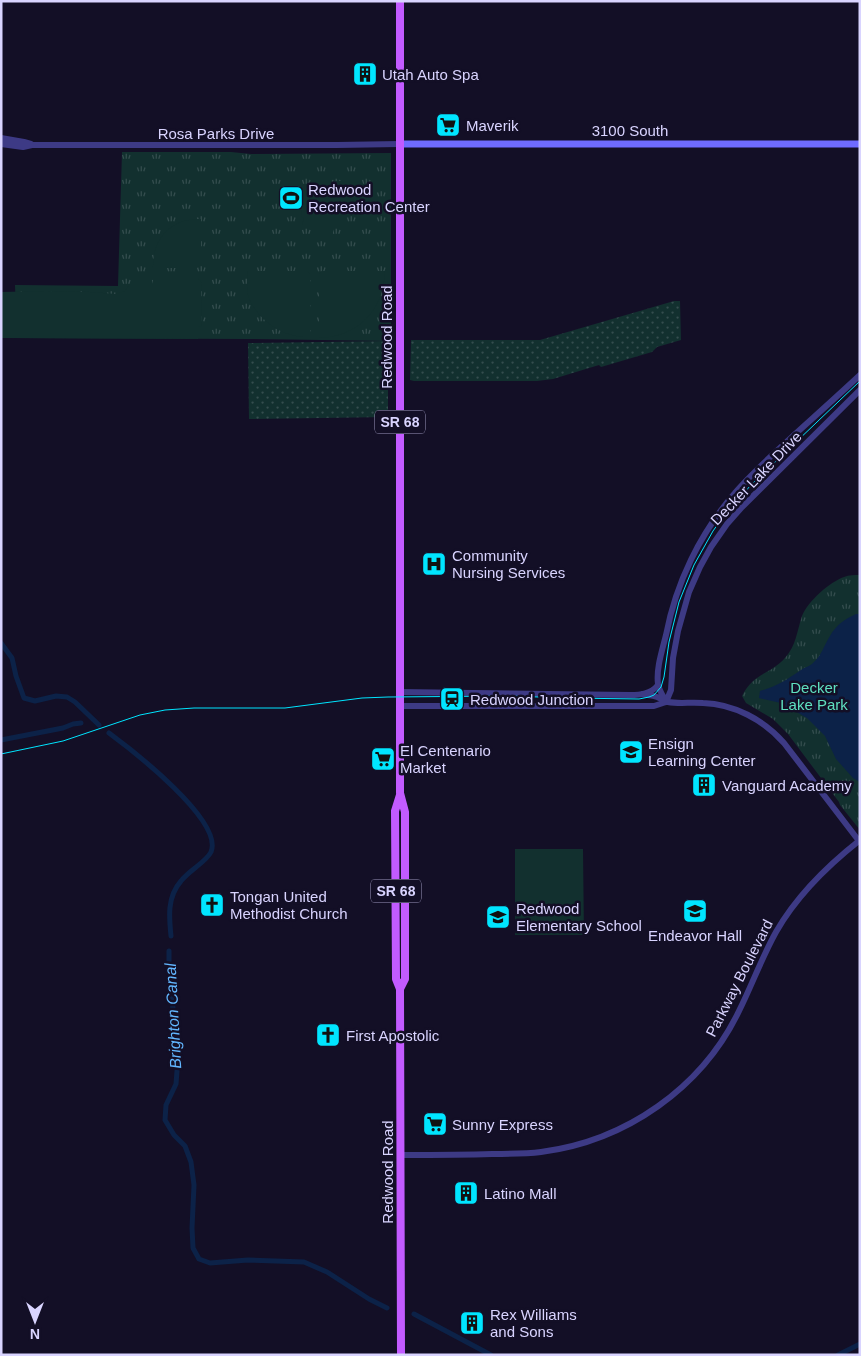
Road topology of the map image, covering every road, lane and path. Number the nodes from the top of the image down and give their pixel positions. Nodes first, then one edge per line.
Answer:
1 (400, 1) edge
2 (1, 138) edge
3 (1, 144) edge
4 (400, 144) junction
5 (860, 144) edge
6 (32, 145) junction
7 (860, 375) edge
8 (860, 390) edge
9 (658, 685) junction
10 (400, 692) junction
11 (642, 694) junction
12 (666, 702) junction
13 (400, 706) junction
14 (859, 841) edge
15 (401, 1155) junction
16 (402, 1355) edge

1 - 4 main road, Redwood Road / SR 68
2 - 6 street, Rosa Parks Drive
3 - 6 street, Rosa Parks Drive
4 - 5 main road, 3100 South
4 - 6 street, Rosa Parks Drive
4 - 10 main road, Redwood Road / SR 68
7 - 9 street, Decker Lake Drive
8 - 12 street, Decker Lake Drive
9 - 11 street
9 - 12 street
10 - 11 street
10 - 13 main road, Redwood Road / SR 68
11 - 12 street
12 - 13 street
12 - 14 street
13 - 15 main road, Redwood Road / SR 68
14 - 15 street, Parkway Boulevard
15 - 16 main road, Redwood Road / SR 68

